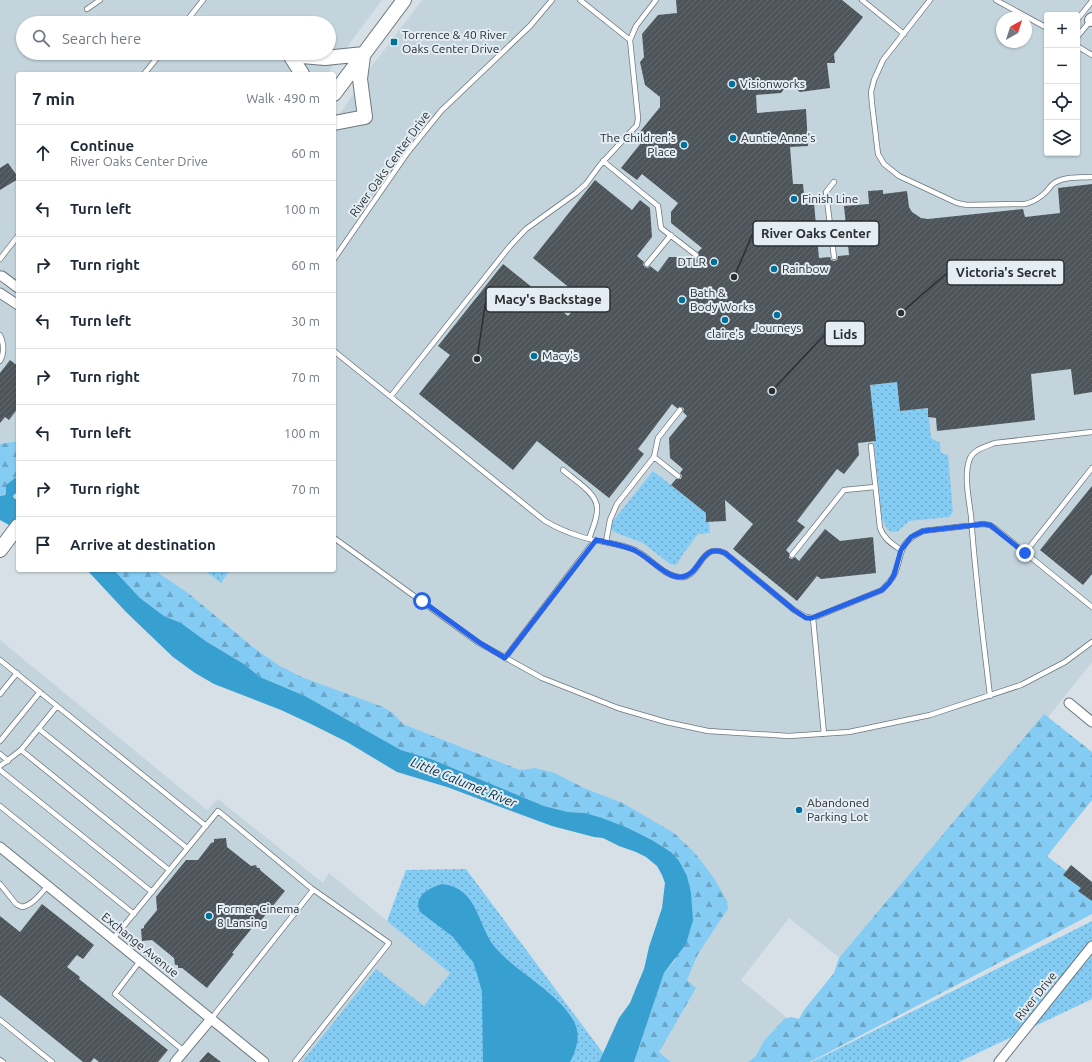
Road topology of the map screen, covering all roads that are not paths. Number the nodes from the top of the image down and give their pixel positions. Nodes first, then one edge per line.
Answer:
1 (100, 0) edge
2 (203, 0) edge
3 (404, 0) edge
4 (552, 0) edge
5 (580, 0) edge
6 (656, 0) edge
7 (862, 0) edge
8 (930, 0) edge
9 (996, 0) edge
10 (1092, 1) edge
11 (88, 9) dead end
12 (190, 16) edge
13 (1080, 16) edge
14 (1092, 19) edge
15 (1044, 26) edge
16 (1080, 33) edge
17 (904, 34) junction
18 (630, 40) junction
19 (1080, 48) edge
20 (364, 54) junction
21 (1092, 55) edge
22 (336, 57) edge
23 (155, 60) edge
24 (293, 60) edge
25 (146, 72) edge
26 (301, 72) edge
27 (336, 91) edge
28 (336, 123) edge
29 (603, 161) junction
30 (1092, 177) edge
31 (834, 182) dead end
32 (671, 235) junction
33 (16, 239) edge
34 (696, 255) dead end
35 (336, 256) edge
36 (834, 257) dead end
37 (0, 259) edge
38 (647, 264) dead end
39 (0, 276) edge
40 (16, 286) edge
41 (0, 293) edge
42 (16, 305) edge
43 (0, 335) edge
44 (336, 353) edge
45 (0, 361) edge
46 (391, 396) junction
47 (680, 410) dead end
48 (1092, 432) edge
49 (871, 446) dead end
50 (654, 457) junction
51 (1092, 468) edge
52 (563, 470) dead end
53 (678, 476) dead end
54 (875, 487) junction
55 (971, 525) junction
56 (16, 529) edge
57 (336, 539) edge
58 (589, 539) junction
59 (596, 540) junction
60 (606, 542) junction
61 (0, 550) edge
62 (901, 550) junction
63 (1025, 553) junction
64 (792, 555) dead end
65 (1092, 607) edge
66 (812, 618) junction
67 (1092, 642) edge
68 (505, 658) junction
69 (0, 660) edge
70 (17, 673) junction
71 (40, 692) junction
72 (0, 694) edge
73 (990, 696) junction
74 (1069, 703) dead end
75 (58, 706) junction
76 (1092, 722) edge
77 (39, 729) junction
78 (824, 734) junction
79 (0, 741) edge
80 (21, 750) junction
81 (0, 754) edge
82 (8, 761) junction
83 (0, 766) edge
84 (0, 770) edge
85 (0, 806) edge
86 (206, 826) junction
87 (0, 847) edge
88 (188, 848) junction
89 (169, 870) junction
90 (0, 884) edge
91 (48, 886) junction
92 (313, 890) junction
93 (152, 892) junction
94 (134, 914) junction
95 (113, 939) junction
96 (1092, 946) edge
97 (140, 961) junction
98 (211, 1019) junction
99 (0, 1020) edge
100 (184, 1051) junction
101 (0, 1060) edge
102 (3, 1062) edge
103 (52, 1062) edge
104 (175, 1062) edge
105 (264, 1062) edge
106 (296, 1062) edge
107 (999, 1062) edge

1 - 11 lane
2 - 12 lane
3 - 20 main road
4 - 35 lane, River Oaks Center Drive
5 - 18 lane
6 - 18 lane
7 - 17 lane
8 - 17 lane
9 - 15 lane
10 - 13 lane
14 - 16 lane
17 - 30 lane
18 - 29 lane
19 - 21 lane
20 - 22 main road
20 - 27 main road
20 - 28 main road
23 - 25 lane
24 - 26 main road
29 - 32 lane
29 - 46 lane
31 - 36 lane
32 - 34 lane
32 - 38 lane
33 - 37 lane
39 - 40 street
41 - 42 street
43 - 45 lane
44 - 46 lane
46 - 58 lane
47 - 50 lane
48 - 55 lane
49 - 54 lane
50 - 53 lane
50 - 60 lane
51 - 63 lane
52 - 58 lane
54 - 62 lane
54 - 64 lane
55 - 62 lane
55 - 63 lane
55 - 73 lane
56 - 61 main road
57 - 68 lane
58 - 59 lane
59 - 60 lane
59 - 68 lane
60 - 66 lane
62 - 66 lane
63 - 65 lane
66 - 78 lane
67 - 73 lane
68 - 78 lane
69 - 70 lane
70 - 71 lane
70 - 72 lane
71 - 75 lane
71 - 79 lane
73 - 78 lane
74 - 76 street
75 - 77 lane
75 - 86 lane
77 - 80 lane
77 - 88 lane
80 - 82 lane
80 - 89 lane
81 - 82 lane
82 - 83 lane
84 - 93 lane
85 - 94 lane
86 - 88 lane
86 - 92 lane
87 - 91 street, Exchange Avenue
88 - 89 lane
89 - 93 lane
90 - 91 lane
91 - 95 street, Exchange Avenue
92 - 98 lane
92 - 106 lane
93 - 94 lane
94 - 95 lane
95 - 97 street, Exchange Avenue
96 - 107 street, River Drive
97 - 98 street, Exchange Avenue
97 - 100 lane
98 - 100 street
98 - 105 street, Exchange Avenue
99 - 103 lane
100 - 104 street
101 - 102 lane

